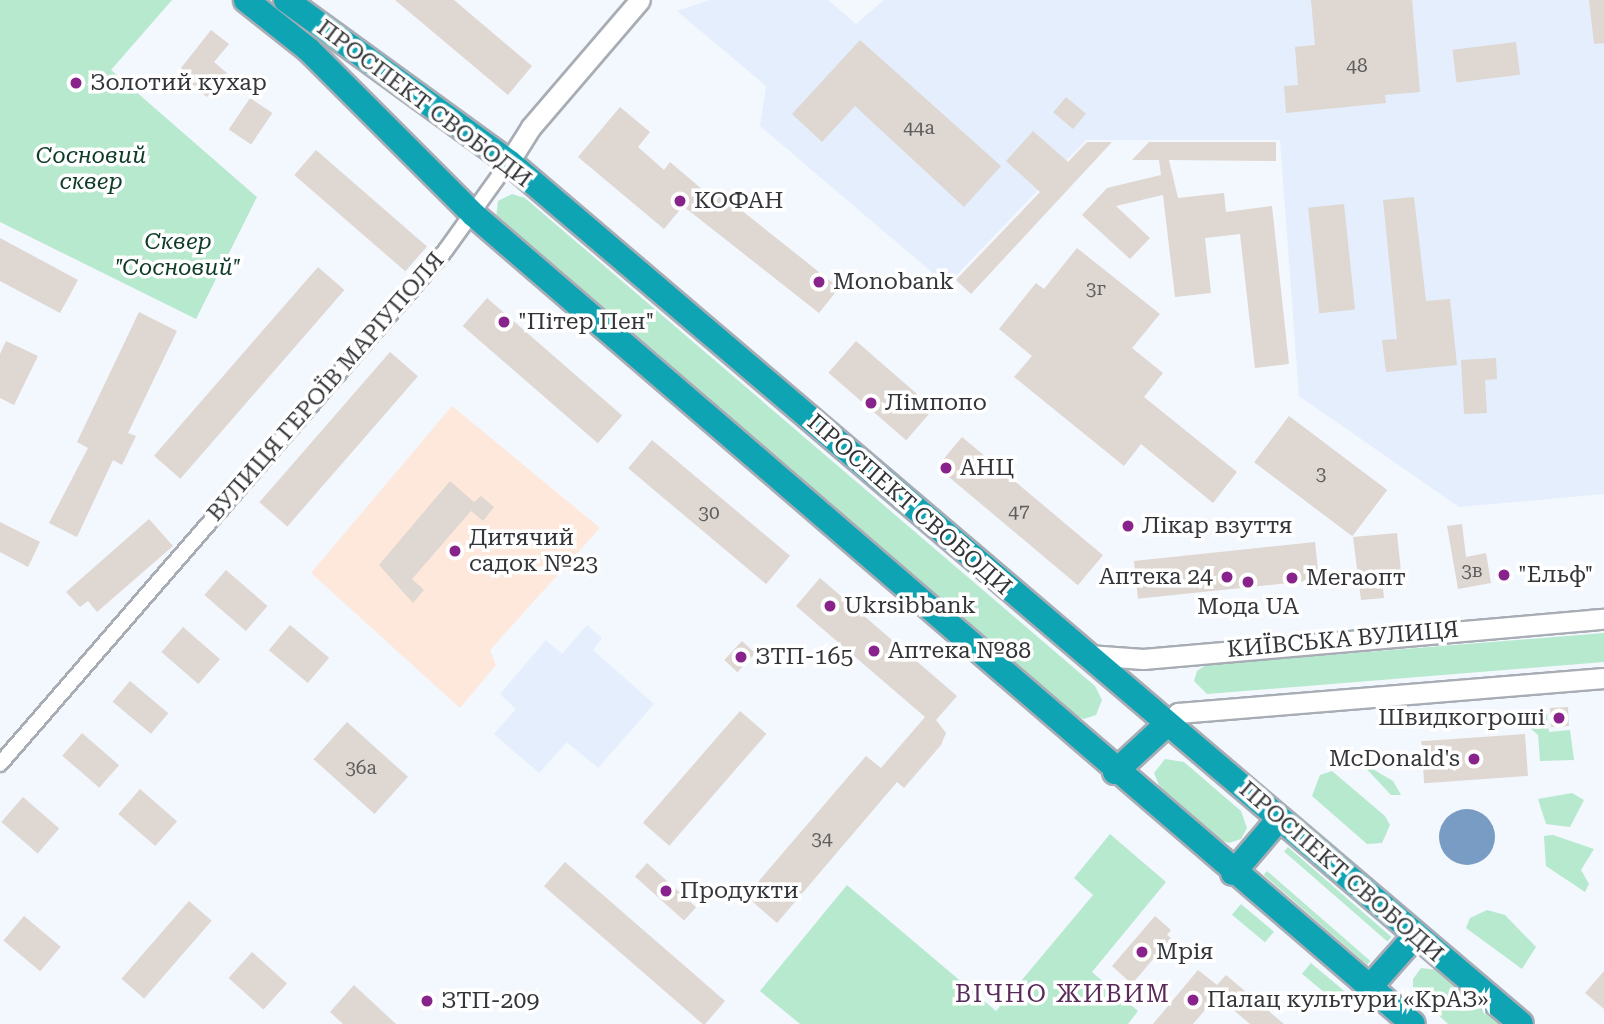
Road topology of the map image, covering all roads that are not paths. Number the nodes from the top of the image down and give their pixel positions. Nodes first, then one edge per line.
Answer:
1 (246, 0) edge
2 (286, 0) edge
3 (655, 0) edge
4 (638, 3) edge
5 (509, 162) junction
6 (474, 215) junction
7 (1604, 619) edge
8 (1083, 654) junction
9 (1604, 678) edge
10 (1167, 724) junction
11 (0, 764) edge
12 (1115, 772) junction
13 (1279, 819) junction
14 (1233, 873) junction
15 (1415, 936) junction
16 (1368, 989) junction
17 (1413, 1024) edge
18 (1521, 1024) edge

1 - 6 highway, ПРОСПЕКТ СВОБОДИ
2 - 5 highway, ПРОСПЕКТ СВОБОДИ
3 - 4 street
4 - 5 main road, ВУЛИЦЯ ГЕРОЇВ МАРІУПОЛЯ
5 - 6 street, ВУЛИЦЯ ГЕРОЇВ МАРІУПОЛЯ
5 - 8 highway, ПРОСПЕКТ СВОБОДИ
6 - 11 street, ВУЛИЦЯ ГЕРОЇВ МАРІУПОЛЯ
6 - 12 highway, ПРОСПЕКТ СВОБОДИ
7 - 8 main road, КИЇВСЬКА ВУЛИЦЯ
8 - 10 highway, ПРОСПЕКТ СВОБОДИ
9 - 10 main road
10 - 12 highway
10 - 13 highway, ПРОСПЕКТ СВОБОДИ
12 - 14 highway, ПРОСПЕКТ СВОБОДИ
13 - 14 highway
13 - 15 highway, ПРОСПЕКТ СВОБОДИ
14 - 16 highway, ПРОСПЕКТ СВОБОДИ
15 - 16 highway
15 - 18 highway, ПРОСПЕКТ СВОБОДИ
16 - 17 highway, ПРОСПЕКТ СВОБОДИ

